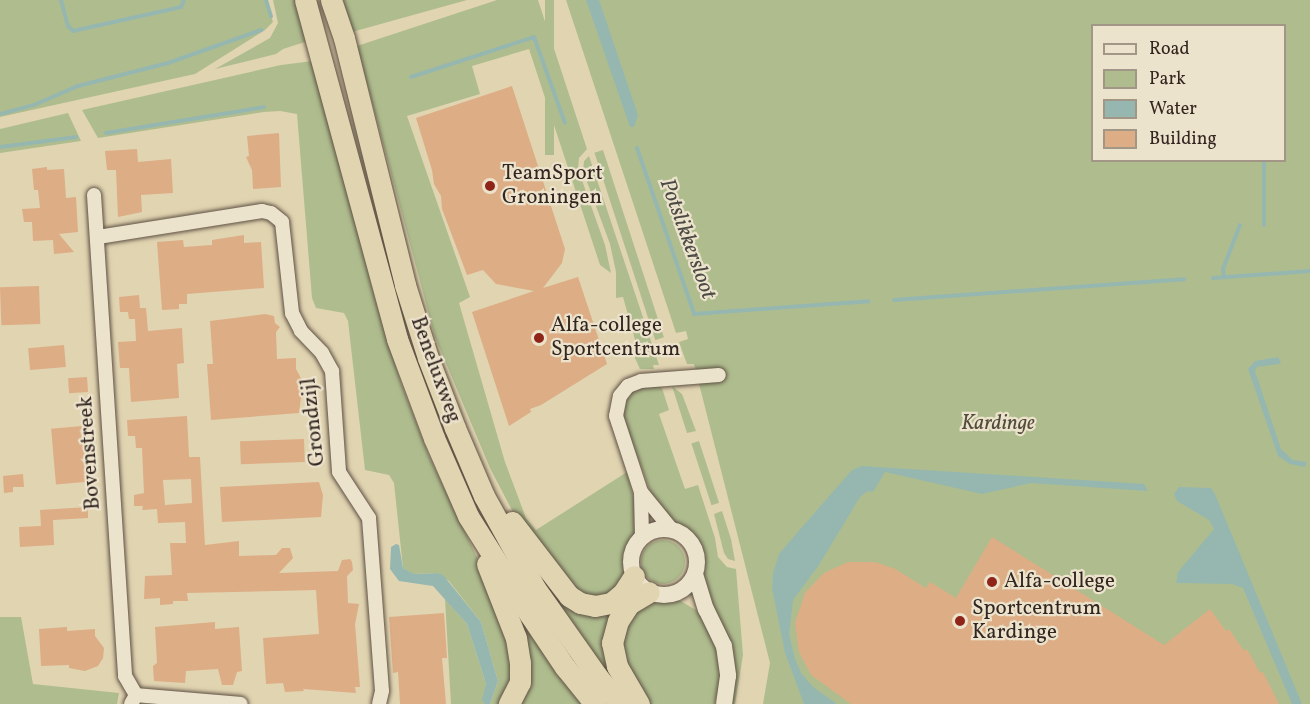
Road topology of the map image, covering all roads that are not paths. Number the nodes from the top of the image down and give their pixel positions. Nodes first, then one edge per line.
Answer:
1 (304, 0) edge
2 (331, 0) edge
3 (94, 195) dead end
4 (98, 237) junction
5 (719, 375) dead end
6 (456, 428) junction
7 (641, 492) junction
8 (468, 516) junction
9 (672, 530) junction
10 (642, 537) junction
11 (695, 574) junction
12 (634, 576) junction
13 (649, 592) junction
14 (675, 594) junction
15 (706, 609) junction
16 (133, 699) edge
17 (241, 704) edge
18 (379, 704) edge
19 (509, 704) edge
20 (595, 704) edge
21 (620, 704) edge
22 (639, 704) edge
23 (724, 704) edge

1 - 8 highway, Beneluxweg
2 - 6 highway, Beneluxweg
3 - 4 street, Bovenstreek
4 - 16 street, Bovenstreek
4 - 18 street, Grondzijl
5 - 7 street
6 - 12 highway
6 - 21 highway, Beneluxweg
7 - 9 street
7 - 10 street
8 - 19 highway
8 - 20 highway, Beneluxweg
9 - 10 street
9 - 11 street
10 - 12 street
11 - 14 street
11 - 15 street
12 - 13 street
13 - 14 street
13 - 22 highway
14 - 15 street
15 - 23 street
16 - 17 street

